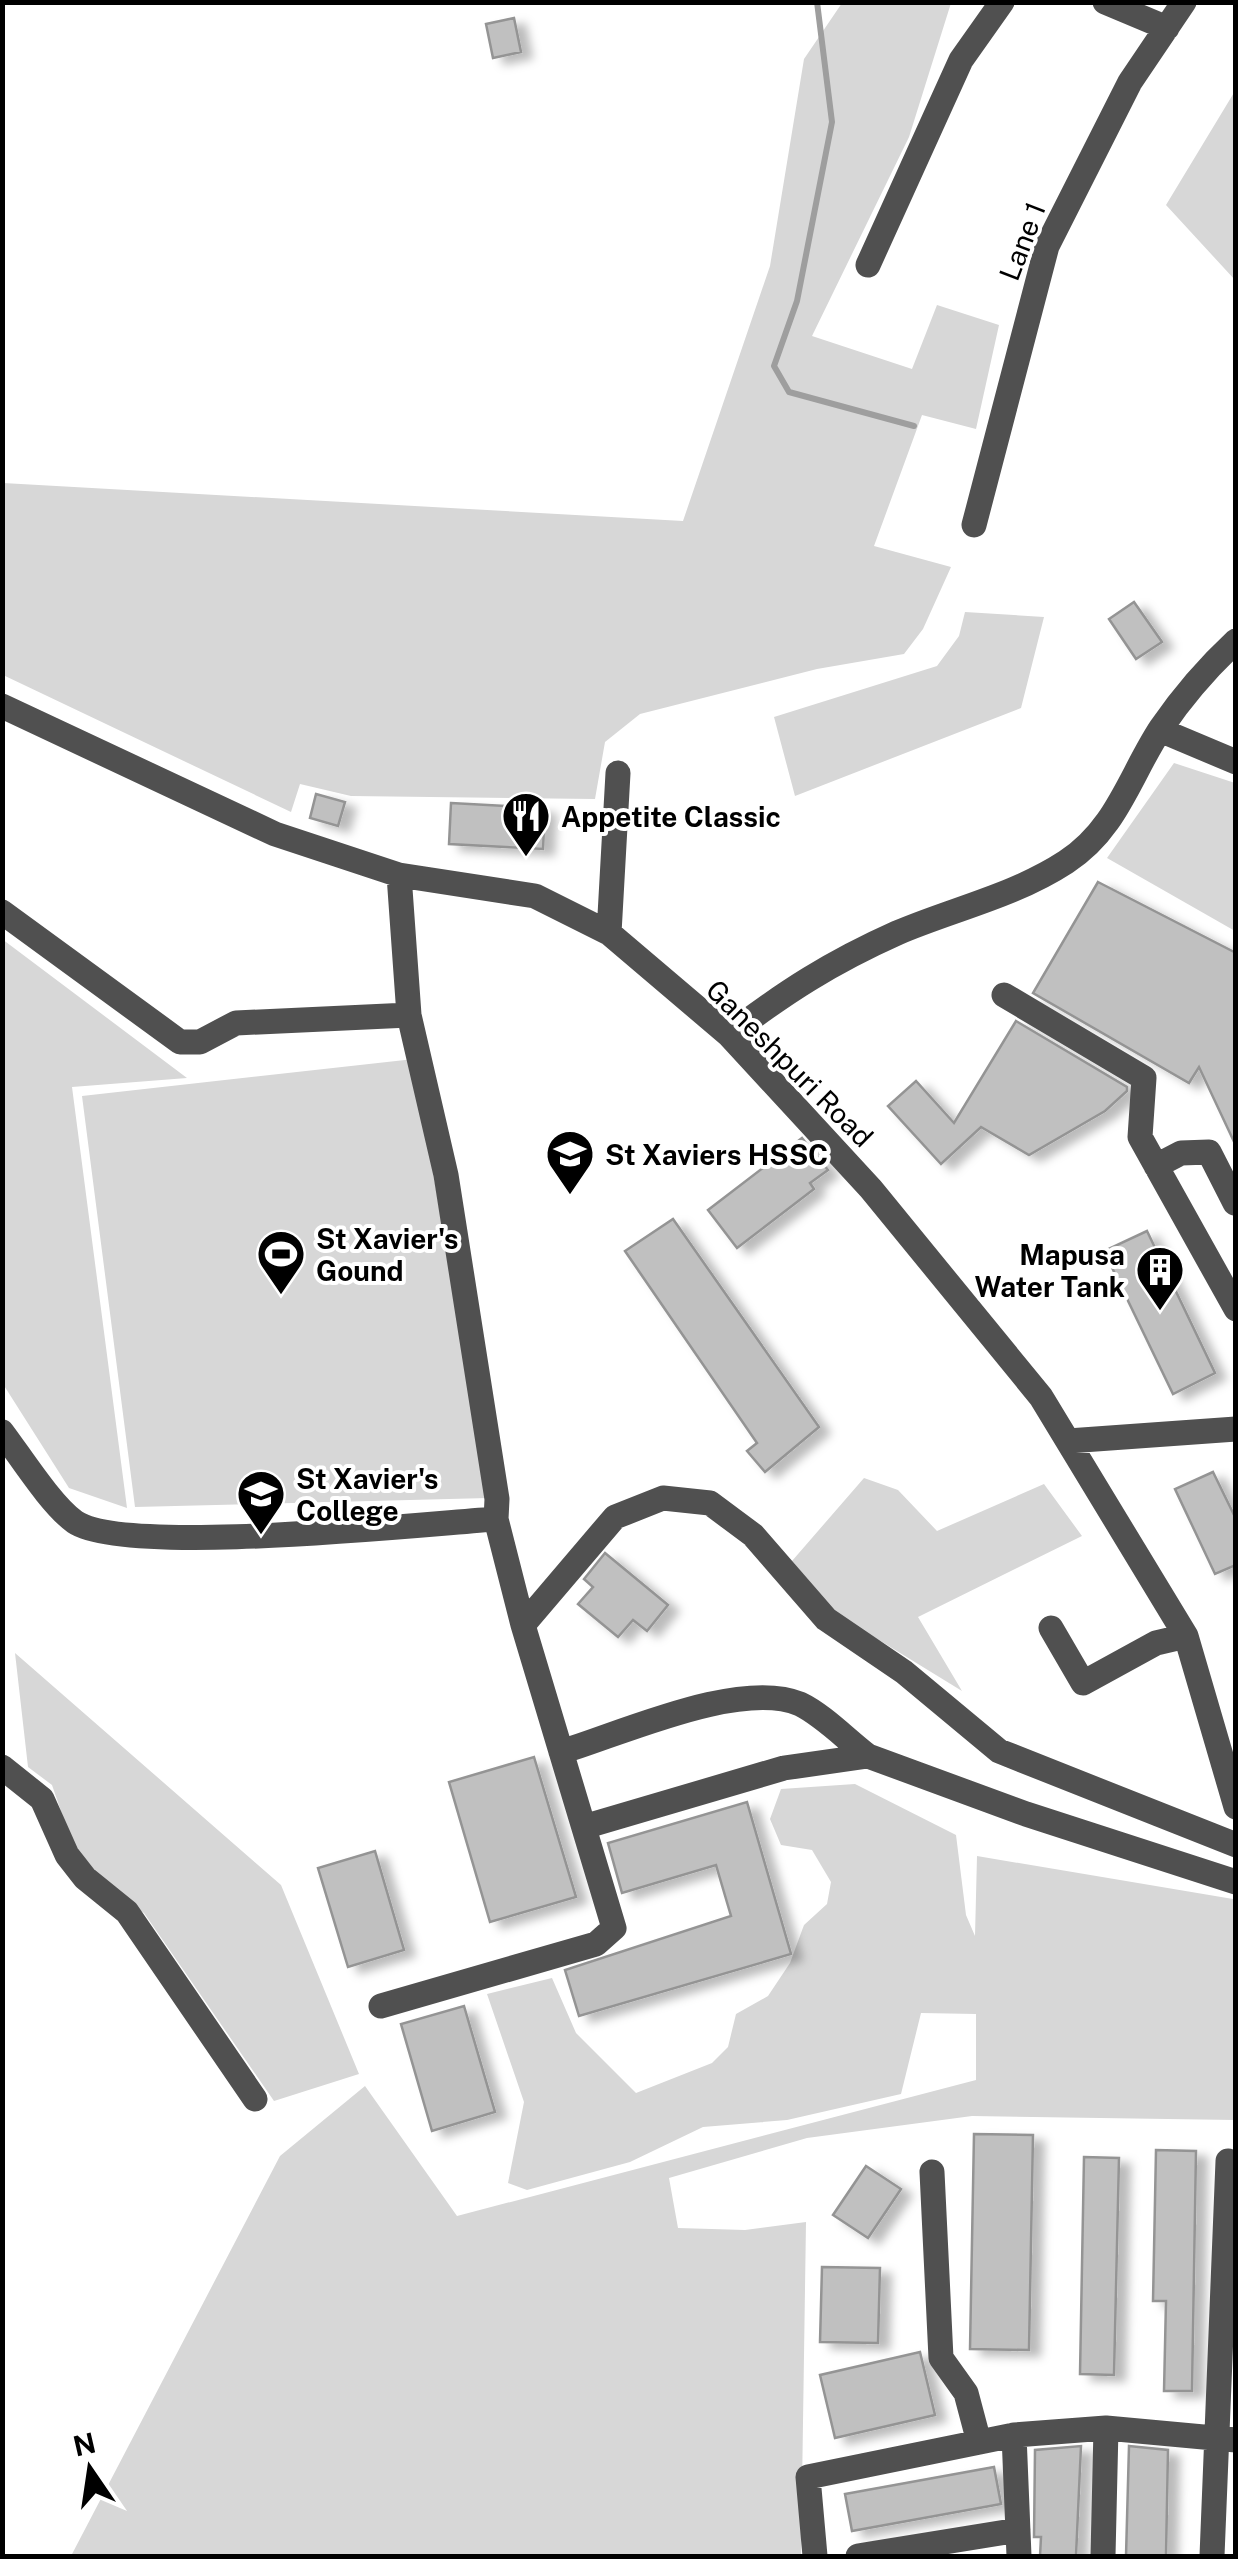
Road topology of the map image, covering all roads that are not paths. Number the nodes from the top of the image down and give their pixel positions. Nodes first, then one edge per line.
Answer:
1 (1002, 2) edge
2 (1106, 2) edge
3 (1184, 2) edge
4 (1167, 28) junction
5 (868, 265) dead end
6 (974, 525) dead end
7 (1236, 641) edge
8 (2, 706) edge
9 (1160, 730) junction
10 (1236, 762) edge
11 (618, 773) dead end
12 (399, 875) junction
13 (2, 912) edge
14 (609, 933) junction
15 (1004, 995) dead end
16 (410, 1015) junction
17 (729, 1036) junction
18 (1156, 1166) junction
19 (1236, 1203) edge
20 (1236, 1308) edge
21 (1236, 1429) edge
22 (2, 1432) edge
23 (1068, 1441) junction
24 (496, 1519) junction
25 (524, 1625) junction
26 (1051, 1628) dead end
27 (1186, 1636) junction
28 (560, 1752) junction
29 (868, 1756) junction
30 (2, 1766) edge
31 (1236, 1807) edge
32 (586, 1826) junction
33 (1236, 1845) edge
34 (1236, 1882) edge
35 (382, 2006) dead end
36 (255, 2099) dead end
37 (1228, 2161) dead end
38 (932, 2172) dead end
39 (1106, 2428) junction
40 (1014, 2435) junction
41 (1224, 2440) edge
42 (979, 2442) junction
43 (1018, 2530) junction
44 (815, 2556) edge
45 (858, 2556) edge
46 (1019, 2556) edge
47 (1103, 2556) edge
48 (1212, 2556) edge

1 - 5 street
2 - 4 street
3 - 4 street, Lane 1
4 - 6 street, Lane 1
7 - 9 street
8 - 12 street, Ganeshpuri Road
9 - 10 street
9 - 17 street
11 - 14 street
12 - 14 street, Ganeshpuri Road
12 - 16 street
13 - 16 street
14 - 17 street, Ganeshpuri Road
15 - 18 street
16 - 24 street
17 - 23 street, Ganeshpuri Road
18 - 19 street
18 - 20 street
21 - 23 street
22 - 24 street
23 - 27 street, Ganeshpuri Road
24 - 25 street
25 - 28 street
25 - 33 street
26 - 27 street
27 - 31 street, Ganeshpuri Road
28 - 29 street
28 - 32 street
29 - 32 street
29 - 34 street
30 - 36 street
32 - 35 street
37 - 41 street
38 - 42 street
39 - 40 street
39 - 41 street
39 - 47 street
40 - 42 street
40 - 43 street
41 - 48 street
42 - 44 street
43 - 45 street
43 - 46 street

